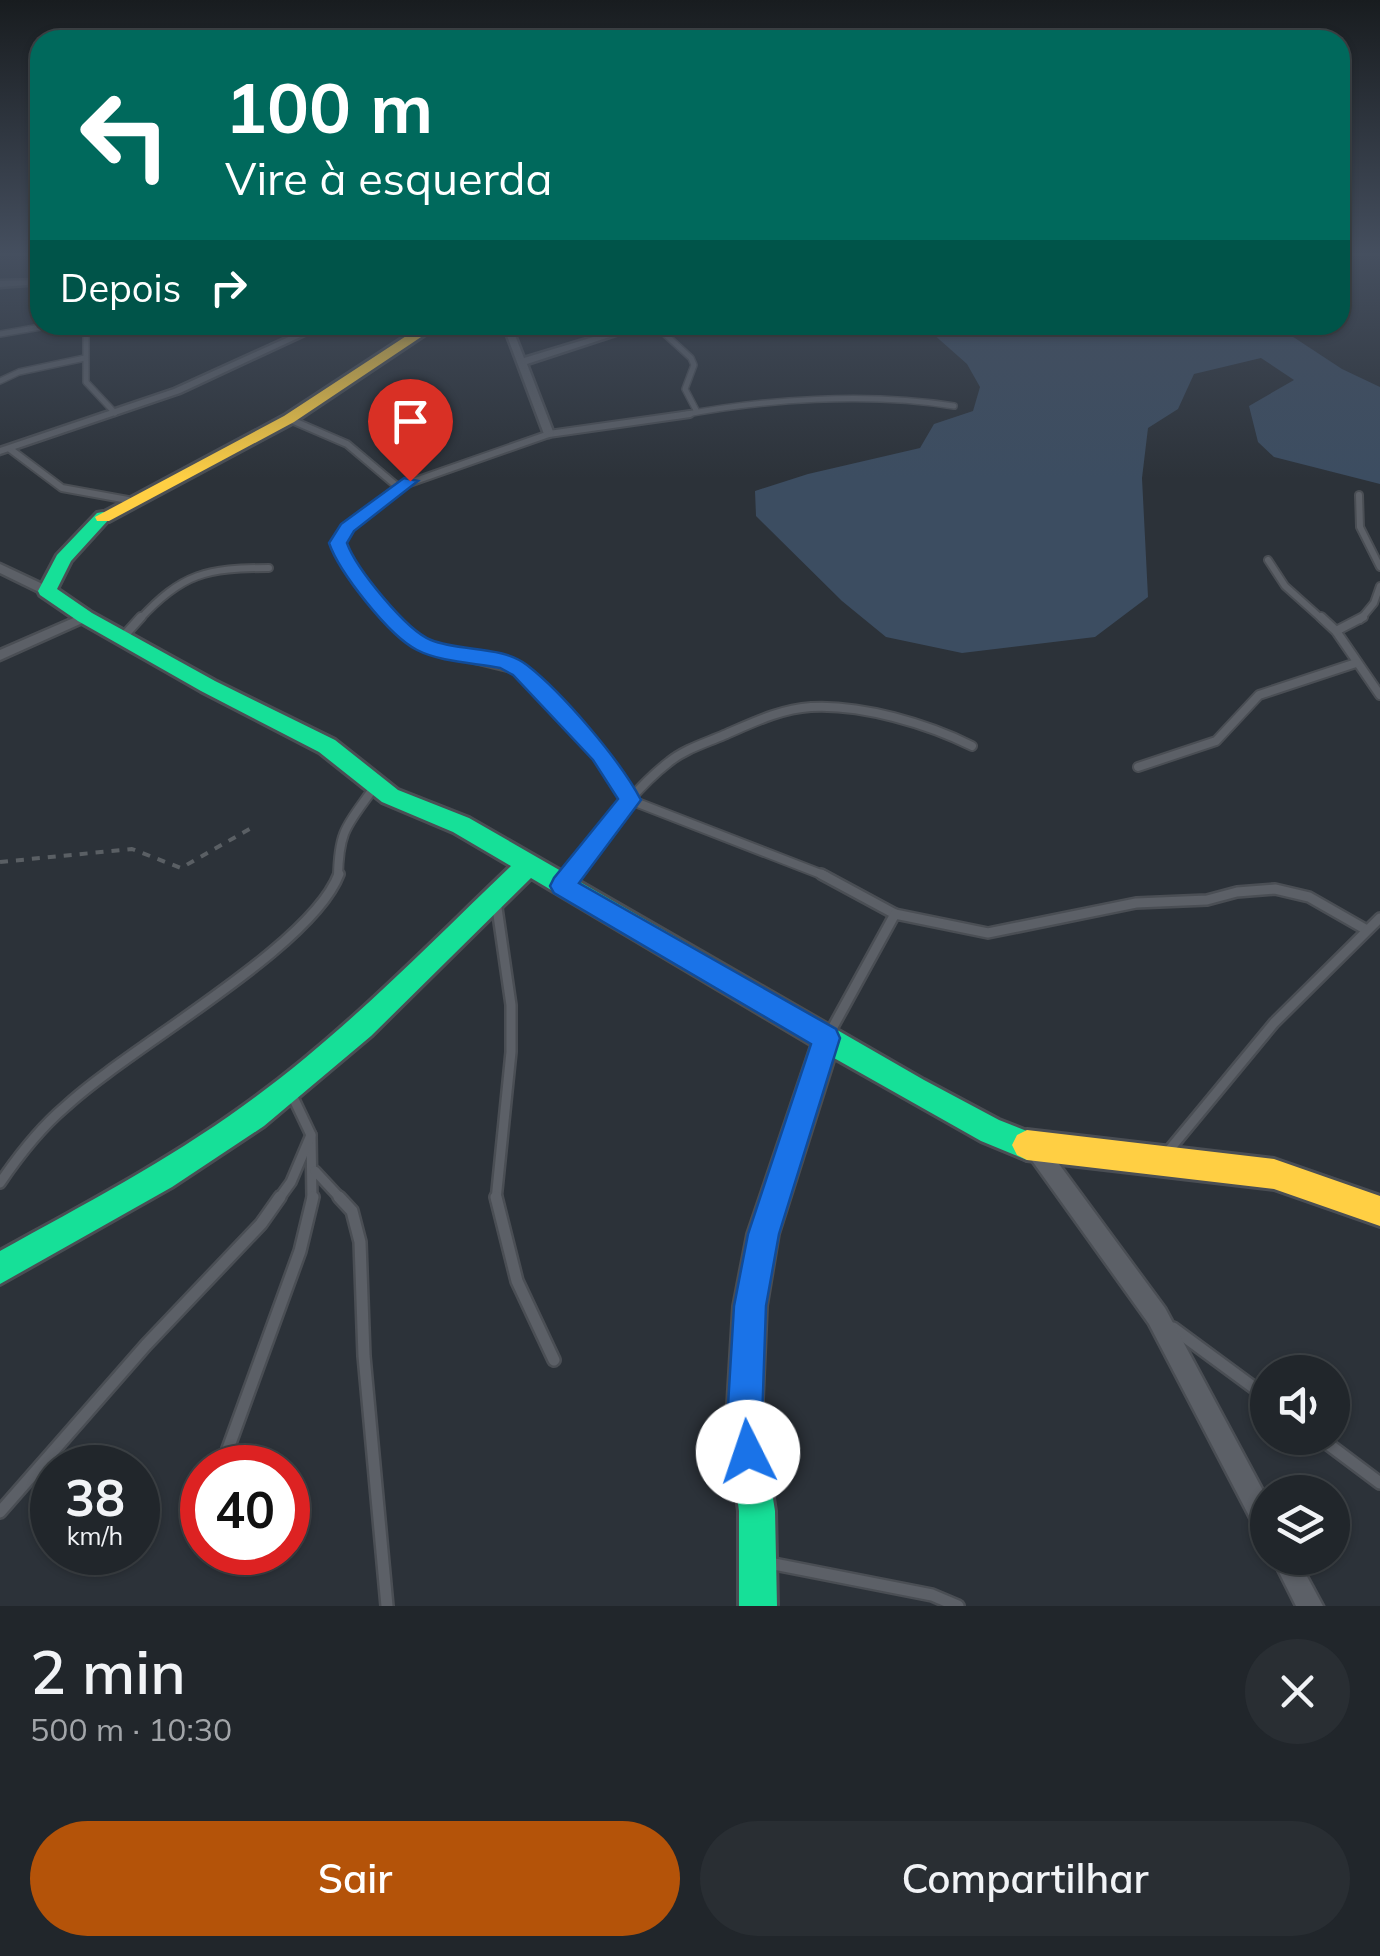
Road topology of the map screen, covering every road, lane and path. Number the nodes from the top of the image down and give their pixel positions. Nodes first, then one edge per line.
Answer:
1 (29, 329) edge
2 (0, 334) edge
3 (86, 335) edge
4 (301, 335) edge
5 (417, 335) edge
6 (511, 335) edge
7 (610, 335) edge
8 (667, 335) edge
9 (86, 358) junction
10 (522, 362) junction
11 (0, 381) edge
12 (954, 406) dead end
13 (696, 410) junction
14 (115, 413) junction
15 (289, 419) junction
16 (549, 434) junction
17 (5, 450) edge
18 (398, 487) junction
19 (1359, 496) dead end
20 (128, 500) junction
21 (1268, 560) dead end
22 (1380, 567) edge
23 (0, 568) edge
24 (270, 568) dead end
25 (1380, 586) edge
26 (47, 590) junction
27 (85, 617) junction
28 (1336, 631) junction
29 (124, 637) junction
30 (0, 655) edge
31 (1356, 663) junction
32 (1380, 696) edge
33 (972, 746) dead end
34 (1138, 767) dead end
35 (375, 786) junction
36 (630, 800) junction
37 (253, 827) dead end
38 (0, 862) edge
39 (528, 865) junction
40 (562, 886) junction
41 (495, 897) junction
42 (895, 914) junction
43 (1380, 918) edge
44 (1365, 929) junction
45 (827, 1038) junction
46 (290, 1089) junction
47 (311, 1134) junction
48 (1035, 1148) junction
49 (1160, 1162) junction
50 (315, 1171) junction
51 (0, 1183) edge
52 (1380, 1210) edge
53 (0, 1268) edge
54 (1157, 1316) junction
55 (554, 1360) dead end
56 (1250, 1385) edge
57 (229, 1445) edge
58 (1343, 1455) edge
59 (1380, 1483) edge
60 (1250, 1492) edge
61 (0, 1512) edge
62 (760, 1561) junction
63 (1293, 1575) edge
64 (387, 1606) edge
65 (758, 1606) edge
66 (958, 1606) edge
67 (1310, 1606) edge

1 - 2 lane
3 - 9 lane
4 - 14 street
5 - 15 street
6 - 10 street
7 - 10 street
8 - 13 lane
9 - 11 lane
9 - 14 lane
10 - 16 street
12 - 13 lane
13 - 16 lane
14 - 17 street
15 - 18 lane
15 - 20 street
16 - 18 lane
17 - 20 lane
18 - 36 lane
19 - 22 lane
20 - 26 street
21 - 28 lane
23 - 26 street
24 - 29 lane
25 - 28 lane
26 - 27 street
27 - 29 street
27 - 30 street
28 - 31 lane
29 - 35 street
31 - 32 lane
31 - 34 lane
33 - 36 lane
35 - 39 street
35 - 51 lane
36 - 40 lane
36 - 42 lane
37 - 38 path
39 - 40 street
39 - 41 street
40 - 45 street
41 - 46 street
41 - 55 lane
42 - 44 lane
42 - 45 lane
43 - 44 lane
44 - 49 lane
45 - 48 street
45 - 62 street
46 - 47 lane
46 - 53 street
47 - 50 lane
47 - 61 lane
48 - 49 street
48 - 54 street
49 - 52 street
50 - 57 lane
50 - 64 lane
54 - 56 lane
54 - 60 street
58 - 59 lane
62 - 65 street
62 - 66 lane
63 - 67 street

